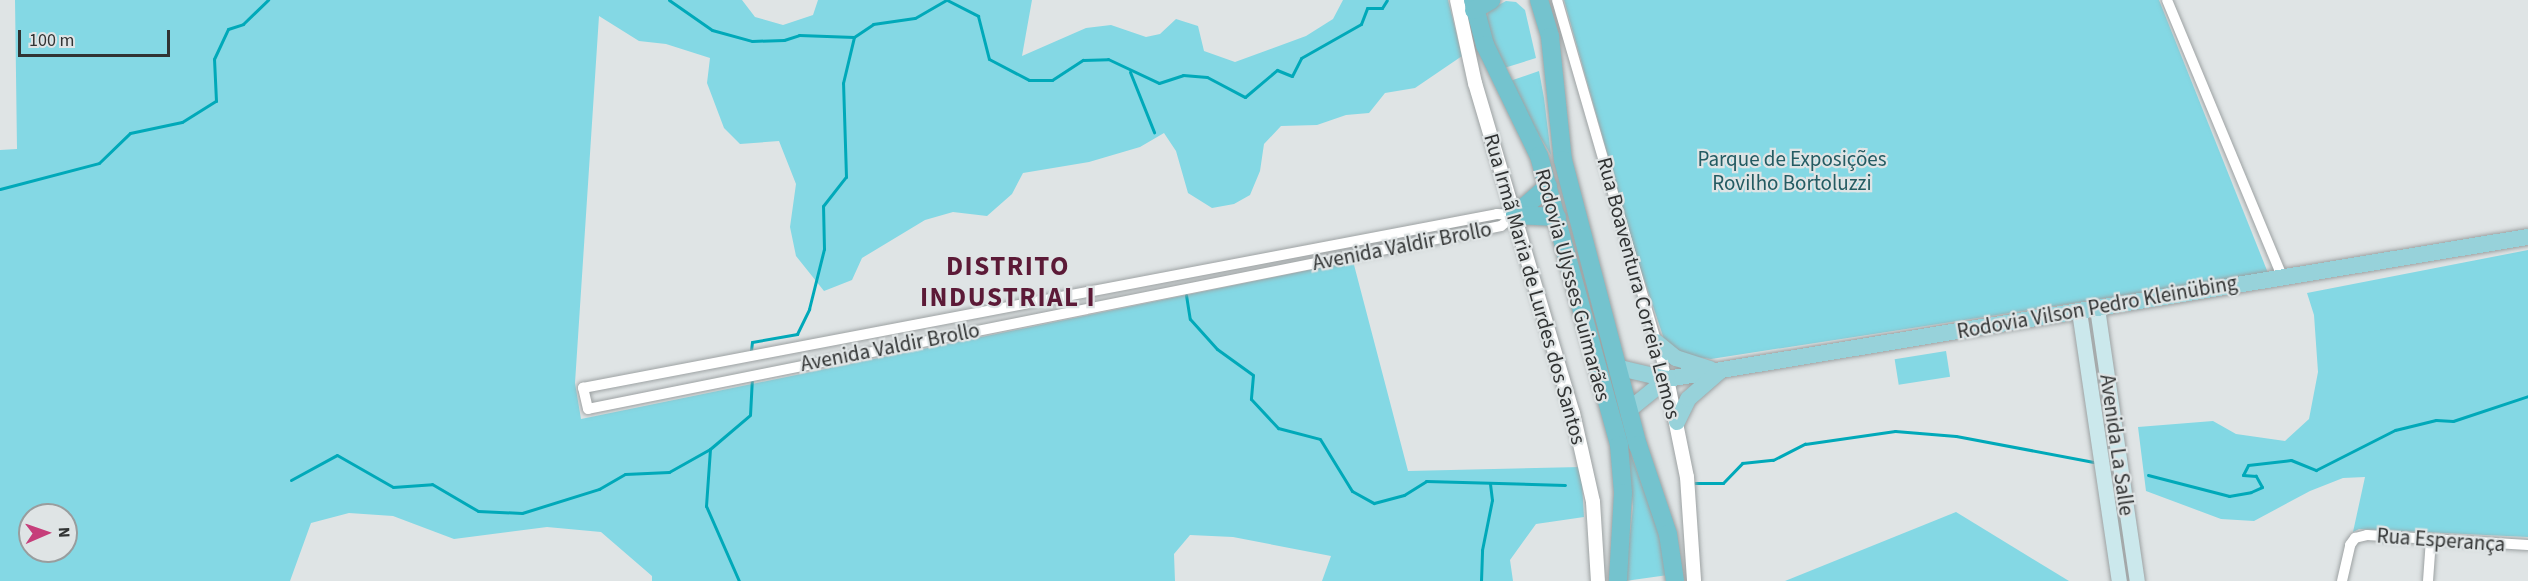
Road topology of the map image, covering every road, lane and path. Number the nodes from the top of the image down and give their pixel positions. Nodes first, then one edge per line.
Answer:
1 (1457, 0) edge
2 (1491, 0) edge
3 (1543, 0) edge
4 (2167, 0) edge
5 (1474, 5) edge
6 (1548, 186) junction
7 (1515, 215) junction
8 (1557, 217) junction
9 (2528, 237) edge
10 (2282, 276) junction
11 (2097, 308) junction
12 (2079, 311) junction
13 (1656, 342) junction
14 (1620, 368) junction
15 (1720, 371) junction
16 (1667, 380) junction
17 (1630, 409) junction
18 (1677, 422) junction
19 (2431, 539) junction
20 (2528, 545) edge
21 (1598, 581) edge
22 (1618, 581) edge
23 (1675, 581) edge
24 (1694, 581) edge
25 (2120, 581) edge
26 (2137, 581) edge
27 (2342, 581) edge
28 (2428, 581) edge

1 - 7 street, Rua Irmã Maria de Lurdes dos Santos
2 - 5 highway
3 - 13 street, Rua Boaventura Correia Lemos
3 - 14 highway, Rodovia Ulysses Guimarães
4 - 10 street
5 - 6 highway, Rodovia Ulysses Guimarães
6 - 7 highway
6 - 8 highway, Rodovia Ulysses Guimarães
7 - 7 street, Avenida Valdir Brollo
7 - 8 highway
7 - 21 street, Rua Irmã Maria de Lurdes dos Santos
8 - 22 highway, Rodovia Ulysses Guimarães
9 - 10 main road, Rodovia Vilson Pedro Kleinübing
10 - 11 main road, Rodovia Vilson Pedro Kleinübing
11 - 12 main road, Rodovia Vilson Pedro Kleinübing
11 - 26 main road, Avenida La Salle
12 - 15 main road, Rodovia Vilson Pedro Kleinübing
12 - 25 main road, Avenida La Salle
13 - 15 main road
13 - 16 street, Rua Boaventura Correia Lemos
14 - 16 main road, Rodovia Vilson Pedro Kleinübing
14 - 17 highway, Rodovia Ulysses Guimarães
15 - 16 main road, Rodovia Vilson Pedro Kleinübing
15 - 18 main road
16 - 17 main road, Rodovia Vilson Pedro Kleinübing
16 - 18 street, Rua Boaventura Correia Lemos
17 - 23 highway, Rodovia Ulysses Guimarães
18 - 24 street, Rua Boaventura Correia Lemos
19 - 20 street, Rua Esperança
19 - 27 street, Rua Esperança
19 - 28 street

